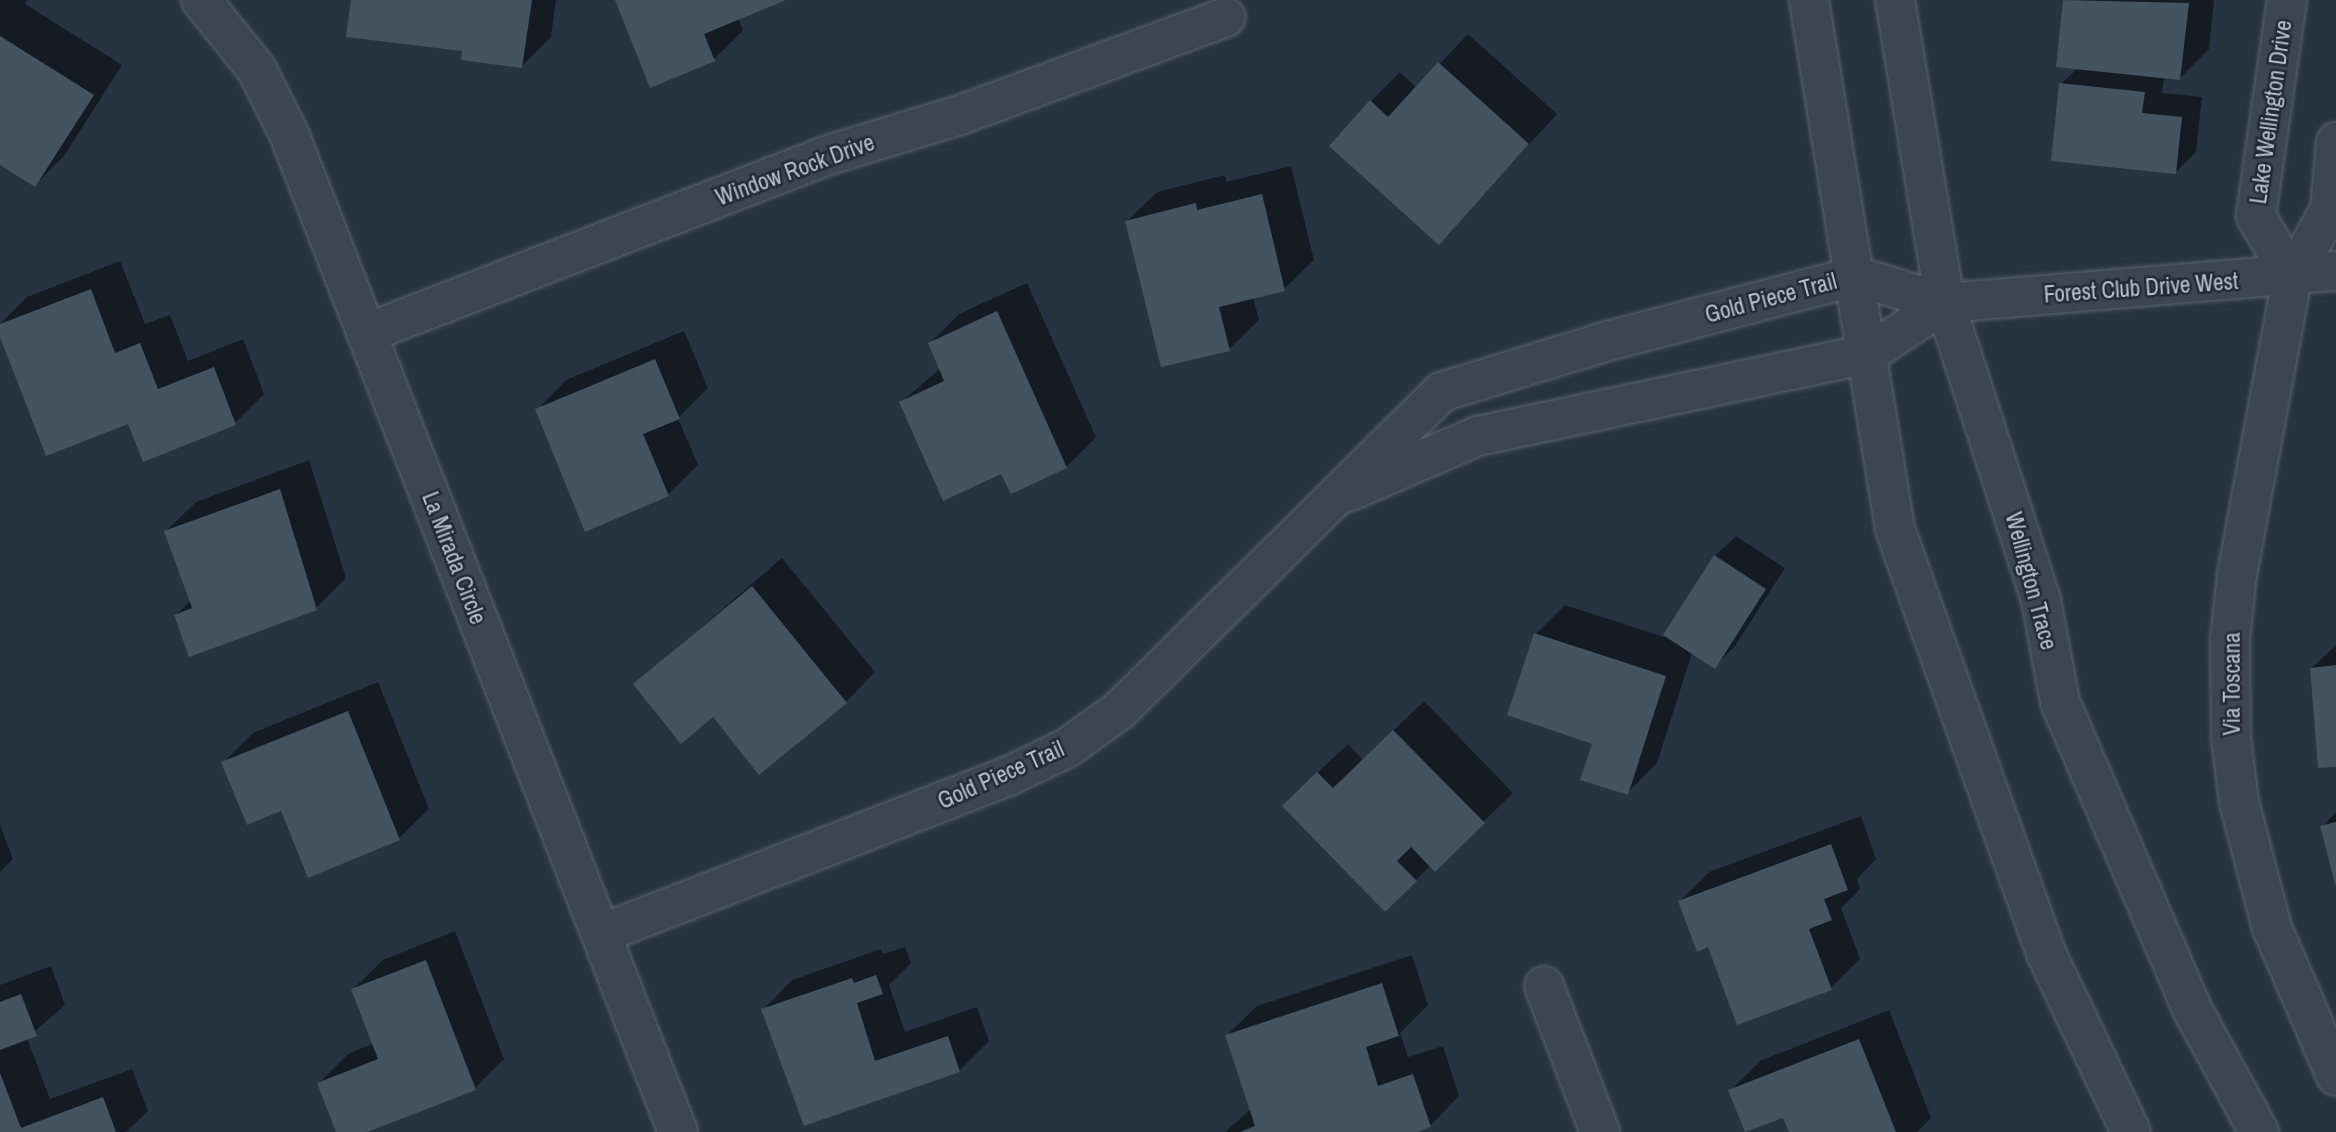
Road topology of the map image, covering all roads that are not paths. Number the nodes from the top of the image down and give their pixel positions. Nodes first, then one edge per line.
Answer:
1 (201, 0) edge
2 (1809, 0) edge
3 (1895, 0) edge
4 (2287, 0) edge
5 (1226, 18) dead end
6 (2336, 142) edge
7 (2336, 271) edge
8 (1855, 276) junction
9 (2291, 278) junction
10 (1945, 303) junction
11 (367, 333) junction
12 (1868, 354) junction
13 (1327, 501) junction
14 (601, 934) junction
15 (1544, 986) dead end
16 (2336, 1076) edge
17 (678, 1132) edge
18 (1600, 1132) edge
19 (2131, 1132) edge
20 (2259, 1132) edge

1 - 11 street, La Mirada Circle
2 - 8 street
3 - 10 street, Wellington Trace
4 - 9 street, Lake Wellington Drive
5 - 11 street, Window Rock Drive
6 - 9 street
7 - 9 street, Forest Club Drive West
8 - 10 street, Gold Piece Trail
8 - 12 street
8 - 13 street, Gold Piece Trail
9 - 10 street, Forest Club Drive West
9 - 16 street, Via Toscana
10 - 12 street, Gold Piece Trail
10 - 20 street, Wellington Trace
11 - 14 street, La Mirada Circle
12 - 13 street, Gold Piece Trail
12 - 19 street
13 - 14 street, Gold Piece Trail
14 - 17 street, La Mirada Circle
15 - 18 street

